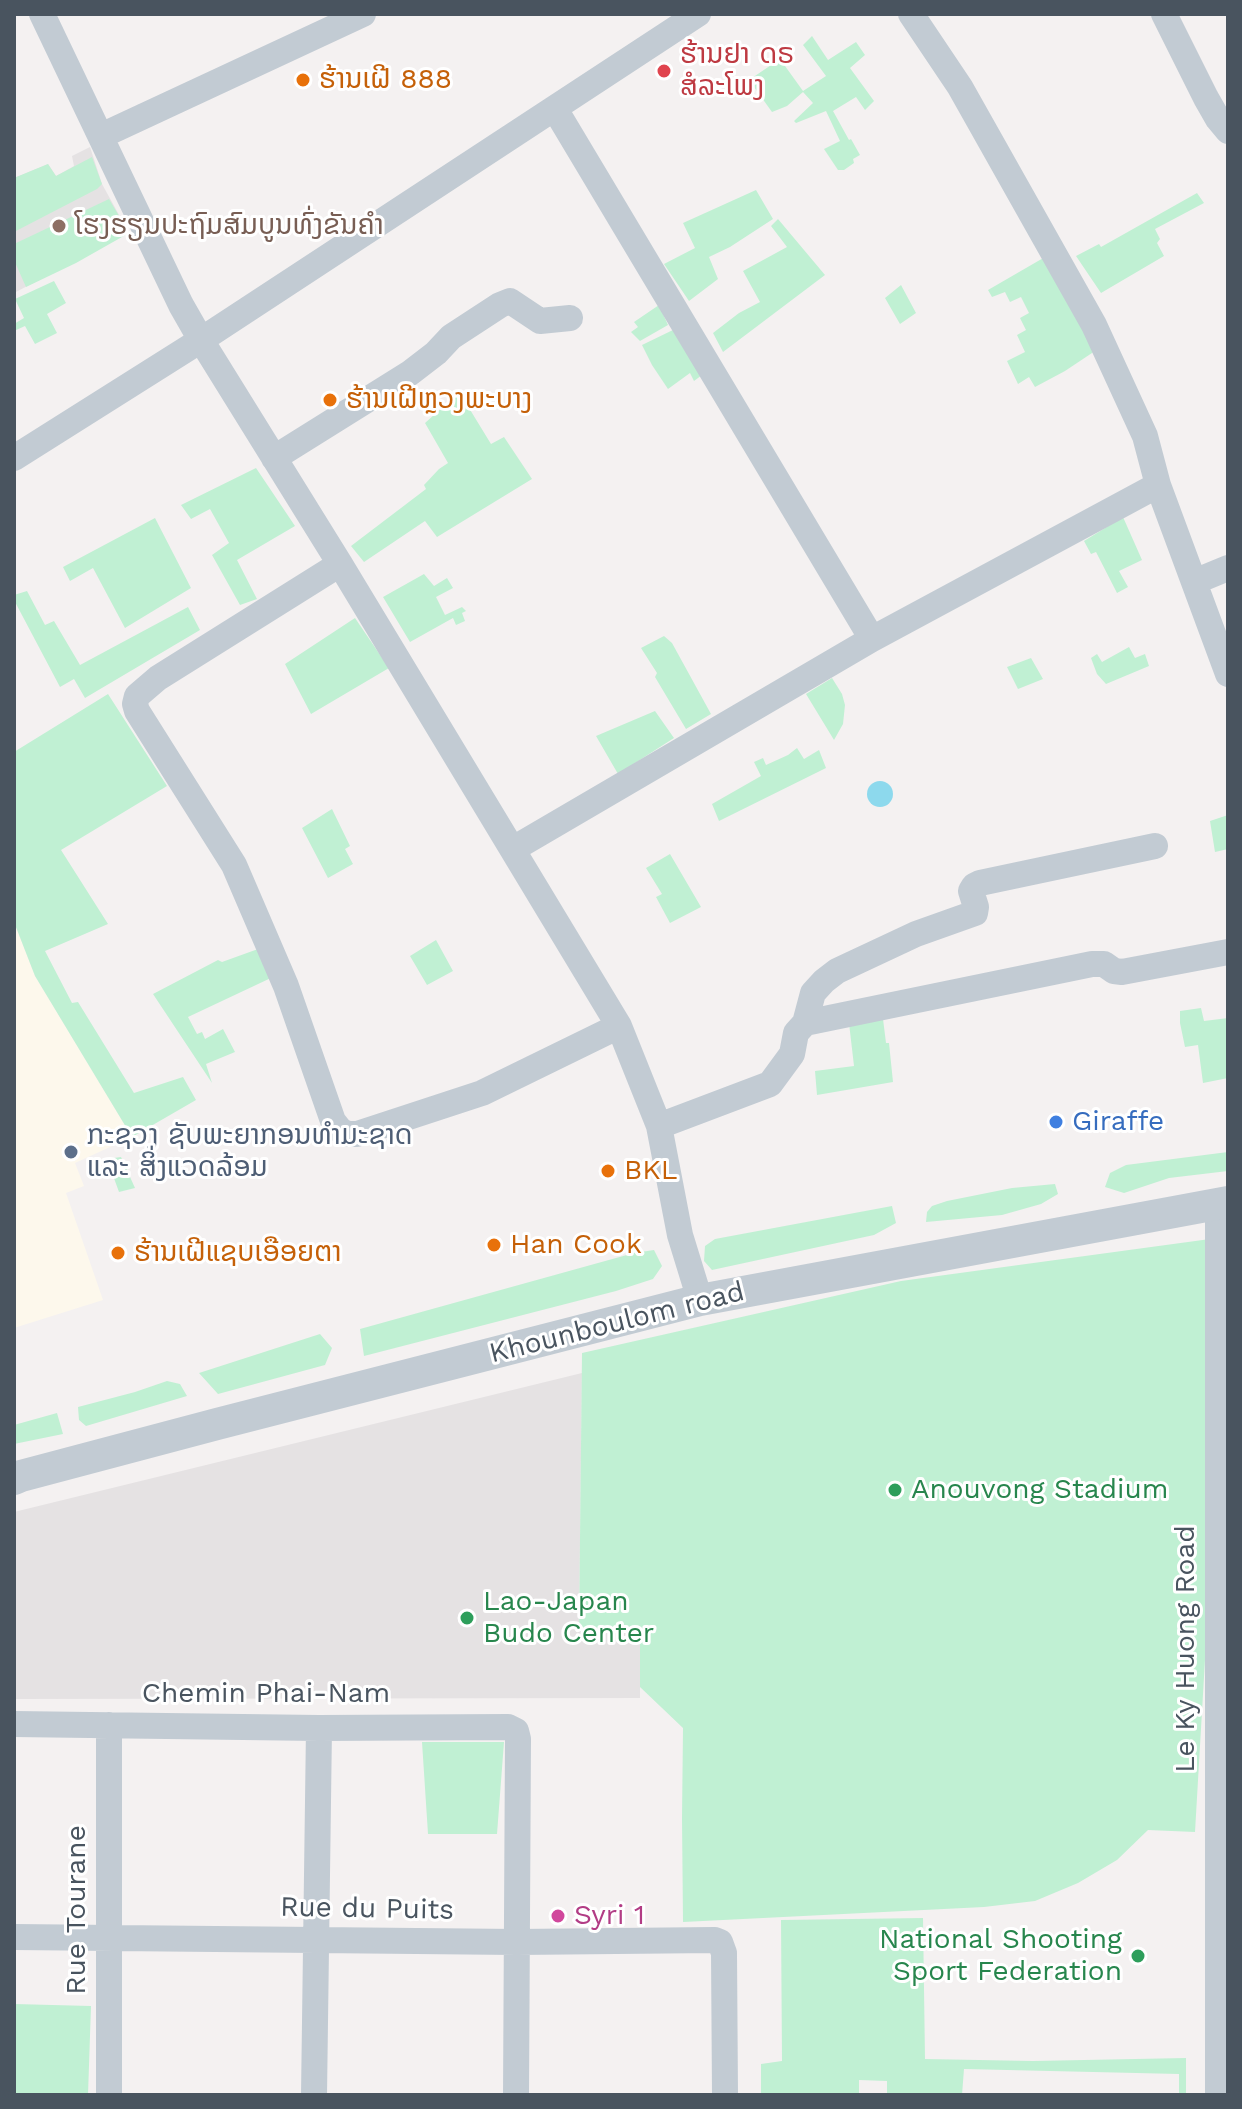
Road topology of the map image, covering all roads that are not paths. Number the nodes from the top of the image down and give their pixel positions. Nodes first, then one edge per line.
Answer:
1 (42, 14) edge
2 (363, 14) edge
3 (698, 14) edge
4 (911, 14) edge
5 (1164, 14) edge
6 (555, 109) junction
7 (1228, 131) edge
8 (101, 136) junction
9 (570, 318) dead end
10 (201, 340) junction
11 (14, 458) edge
12 (274, 458) junction
13 (1158, 485) junction
14 (340, 564) junction
15 (1228, 568) edge
16 (1194, 582) junction
17 (872, 639) junction
18 (1228, 674) edge
19 (1155, 846) dead end
20 (513, 849) junction
21 (1228, 952) edge
22 (805, 1023) junction
23 (619, 1026) junction
24 (659, 1126) junction
25 (1223, 1203) edge
26 (700, 1300) junction
27 (16, 1477) edge
28 (1223, 1715) edge
29 (14, 1724) edge
30 (109, 1725) junction
31 (319, 1728) junction
32 (14, 1937) edge
33 (108, 1938) junction
34 (316, 1940) junction
35 (517, 1942) junction
36 (109, 2095) edge
37 (314, 2095) edge
38 (516, 2095) edge
39 (725, 2095) edge
40 (1218, 2095) edge

1 - 8 street
2 - 8 street
3 - 6 street
4 - 13 street
5 - 7 street
6 - 10 street
6 - 17 street
8 - 10 street
9 - 12 street
10 - 11 street
10 - 12 street
12 - 14 street
13 - 16 street
13 - 17 street
14 - 20 street
14 - 23 street
15 - 16 street
16 - 18 street
17 - 20 street
19 - 22 street
20 - 23 street
21 - 22 street
22 - 24 street
23 - 24 street
24 - 26 street
25 - 26 street, Khounboulom road
25 - 28 street, Le Ky Huong Road
26 - 27 street, Khounboulom road
28 - 40 street, Le Ky Huong Road
29 - 30 street, Chemin Phai-Nam
30 - 31 street, Chemin Phai-Nam
30 - 33 street, Rue Tourane
31 - 34 street
31 - 35 street, Chemin Phai-Nam
32 - 33 street, Rue du Puits
33 - 34 street, Rue du Puits
33 - 36 street, Rue Tourane
34 - 35 street, Rue du Puits
34 - 37 street
35 - 38 street
35 - 39 street, Rue du Puits

